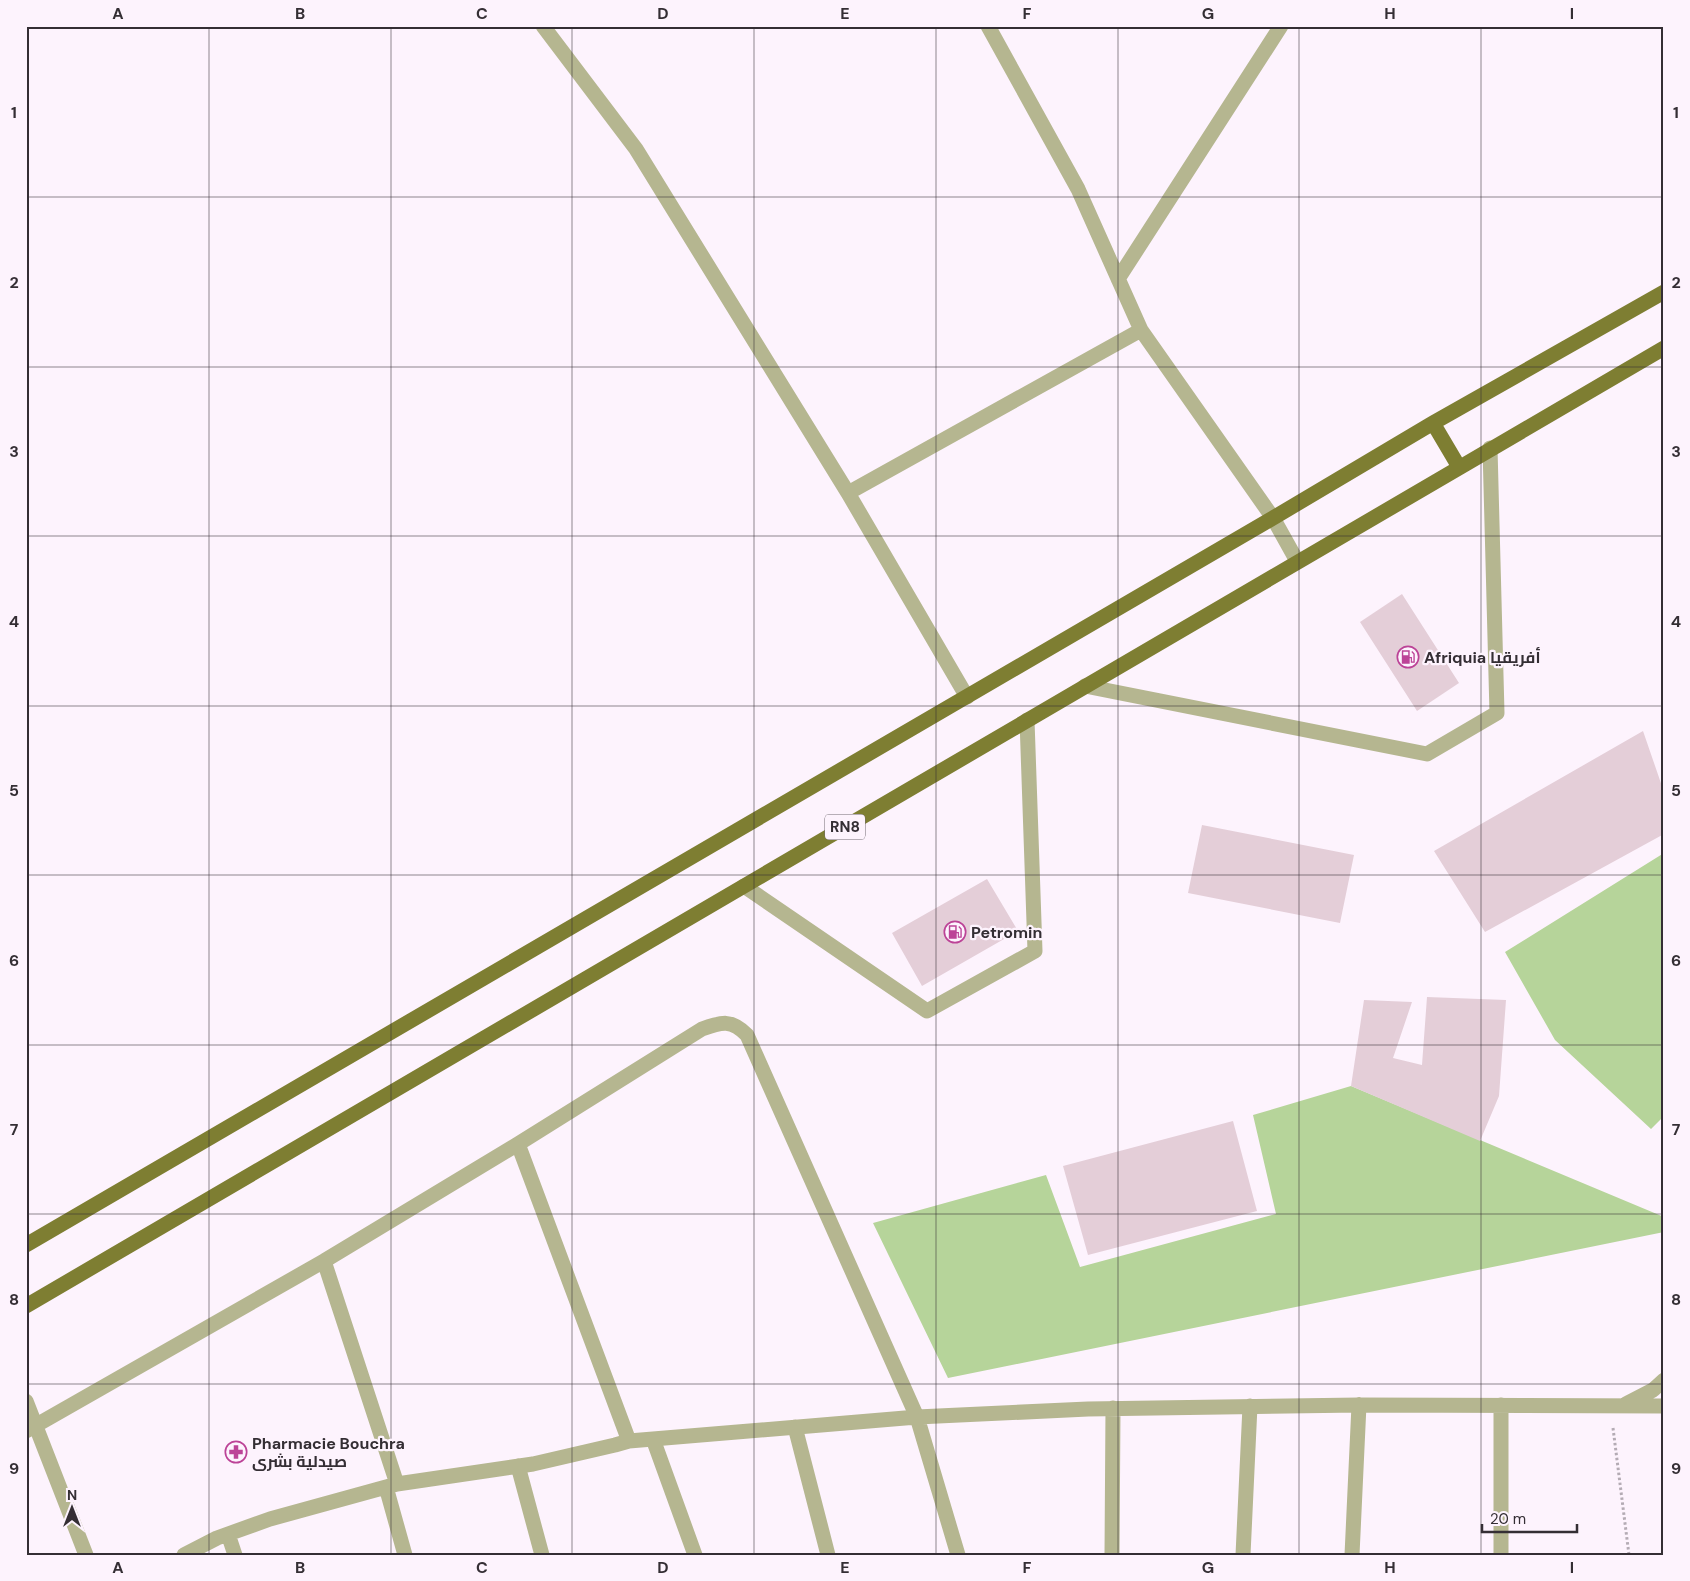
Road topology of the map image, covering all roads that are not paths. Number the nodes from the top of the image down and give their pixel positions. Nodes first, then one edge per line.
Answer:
1 (542, 26) edge
2 (988, 26) edge
3 (1281, 26) edge
4 (1118, 279) junction
5 (1664, 292) edge
6 (1142, 330) junction
7 (1664, 348) edge
8 (1433, 423) junction
9 (1490, 448) junction
10 (1459, 467) junction
11 (848, 493) junction
12 (1273, 518) junction
13 (1297, 561) junction
14 (1085, 686) junction
15 (967, 696) junction
16 (1027, 720) junction
17 (744, 886) junction
18 (518, 1144) junction
19 (26, 1245) edge
20 (324, 1261) junction
21 (26, 1306) edge
22 (1664, 1380) edge
23 (26, 1401) edge
24 (1359, 1405) junction
25 (1501, 1405) junction
26 (1617, 1405) junction
27 (1250, 1406) junction
28 (1664, 1406) edge
29 (1113, 1408) junction
30 (917, 1417) junction
31 (795, 1427) junction
32 (31, 1429) edge
33 (653, 1439) junction
34 (629, 1441) junction
35 (518, 1466) junction
36 (392, 1485) junction
37 (228, 1534) junction
38 (86, 1555) edge
39 (184, 1555) edge
40 (235, 1555) edge
41 (405, 1555) edge
42 (542, 1555) edge
43 (695, 1555) edge
44 (828, 1555) edge
45 (958, 1555) edge
46 (1112, 1555) edge
47 (1243, 1555) edge
48 (1352, 1555) edge
49 (1501, 1555) edge

1 - 11 street
2 - 4 street
3 - 4 street
4 - 6 street
5 - 8 main road
6 - 11 street
6 - 12 street
7 - 9 main road, RN8
8 - 10 main road
8 - 12 main road
9 - 10 main road, RN8
9 - 14 street
10 - 13 main road, RN8
11 - 15 street
12 - 13 street
12 - 15 main road
13 - 14 main road, RN8
14 - 16 main road, RN8
15 - 19 main road
16 - 17 main road, RN8
16 - 17 street
17 - 21 main road, RN8
18 - 20 street
18 - 30 street
18 - 34 street
20 - 32 street
20 - 36 street
22 - 26 street
23 - 32 street
24 - 25 street
24 - 27 street
24 - 48 street
25 - 26 street
25 - 49 street
26 - 28 street
27 - 29 street
27 - 47 street
29 - 30 street
29 - 46 street
30 - 31 street
30 - 45 street
31 - 33 street
31 - 44 street
32 - 38 street
33 - 34 street
33 - 43 street
34 - 35 street
35 - 36 street
35 - 42 street
36 - 37 street
36 - 41 street
37 - 39 street
37 - 40 street

